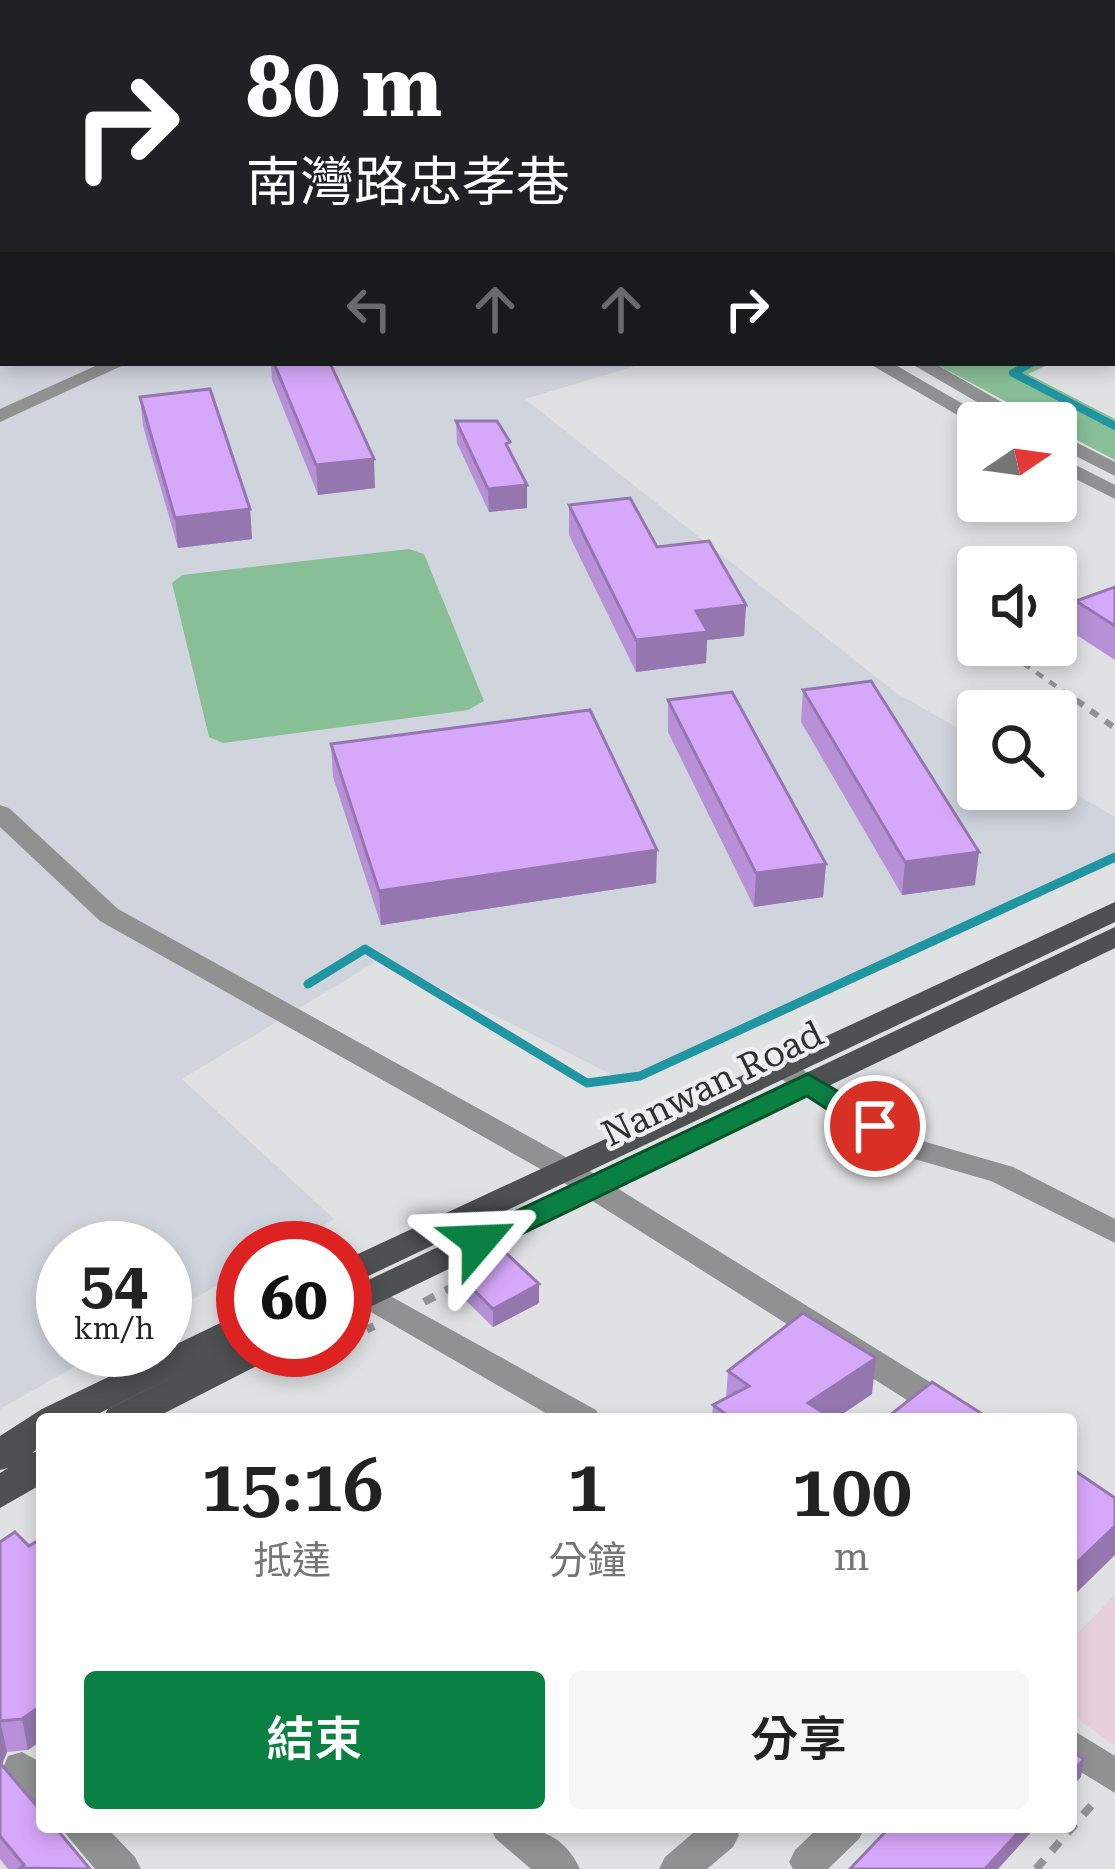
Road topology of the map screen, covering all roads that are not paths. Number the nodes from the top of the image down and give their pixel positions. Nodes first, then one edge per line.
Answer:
1 (111, 366) edge
2 (883, 366) edge
3 (925, 366) edge
4 (990, 402) edge
5 (957, 407) edge
6 (0, 416) edge
7 (1077, 449) edge
8 (1115, 470) edge
9 (1077, 472) edge
10 (1115, 493) edge
11 (0, 813) edge
12 (1115, 911) edge
13 (1115, 936) edge
14 (797, 1076) junction
15 (564, 1169) junction
16 (593, 1187) junction
17 (1115, 1232) edge
18 (372, 1278) edge
19 (372, 1281) edge
20 (372, 1302) edge
21 (216, 1339) edge
22 (216, 1371) edge
23 (68, 1413) edge
24 (133, 1413) edge
25 (573, 1413) edge
26 (953, 1413) edge
27 (36, 1430) edge
28 (0, 1456) edge
29 (36, 1468) edge
30 (0, 1493) edge
31 (1077, 1751) edge
32 (1108, 1785) edge
33 (86, 1833) edge
34 (517, 1833) edge
35 (839, 1833) edge
36 (719, 1834) dead end
37 (809, 1862) dead end
38 (121, 1869) edge
39 (560, 1869) edge
40 (679, 1869) edge

1 - 6 street
2 - 5 street
3 - 4 street
7 - 8 street
9 - 10 street
11 - 15 street
12 - 14 main road, Nanwan Road
13 - 14 main road, Nanwan Road
14 - 15 main road, Nanwan Road
14 - 16 main road, Nanwan Road
14 - 17 street
15 - 16 street
15 - 18 main road, Nanwan Road
16 - 19 main road, Nanwan Road
16 - 26 street
20 - 25 street
21 - 23 main road
22 - 24 main road
27 - 28 main road
29 - 30 main road
31 - 32 street
33 - 38 street
34 - 39 street
35 - 37 street
36 - 40 street

